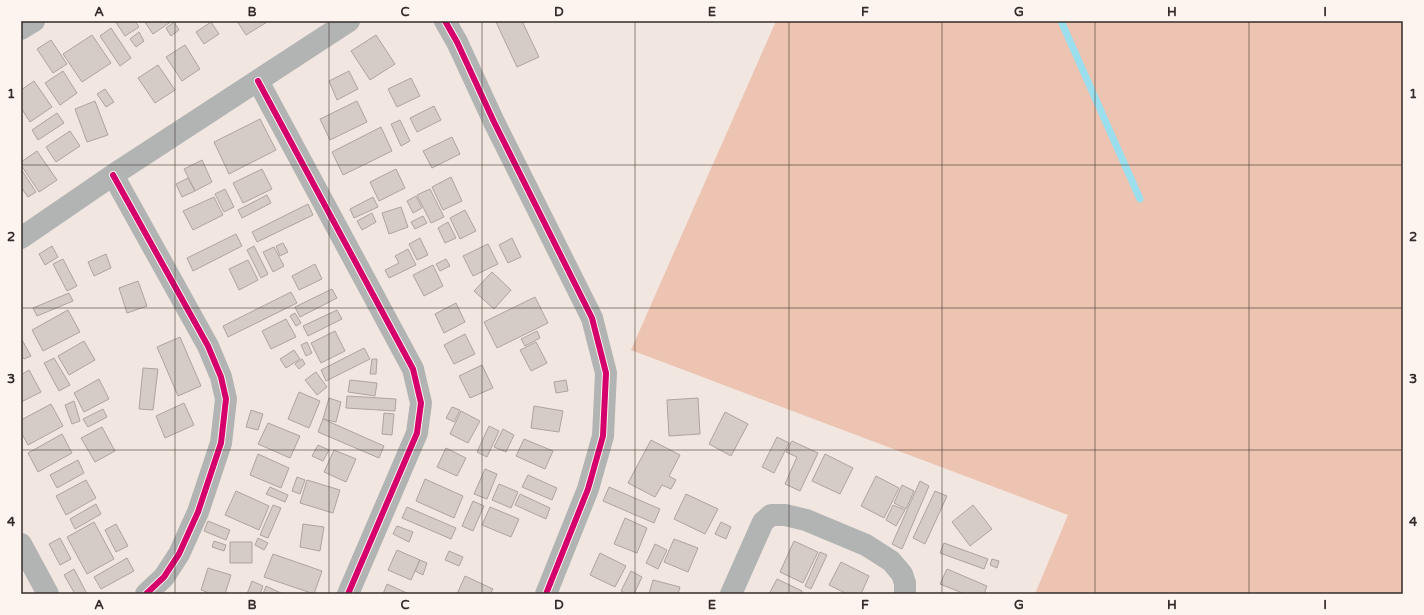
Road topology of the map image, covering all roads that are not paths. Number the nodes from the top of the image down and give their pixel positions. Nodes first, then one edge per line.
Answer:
1 (34, 21) edge
2 (349, 21) edge
3 (445, 21) edge
4 (21, 29) edge
5 (258, 81) junction
6 (114, 175) junction
7 (21, 238) edge
8 (21, 544) edge
9 (48, 594) edge
10 (146, 594) edge
11 (348, 594) edge
12 (546, 594) edge
13 (731, 594) edge
14 (905, 594) edge

1 - 4 street
2 - 5 street
3 - 12 street
5 - 6 street
5 - 11 street
6 - 7 street
6 - 10 street
8 - 9 street
13 - 14 street

